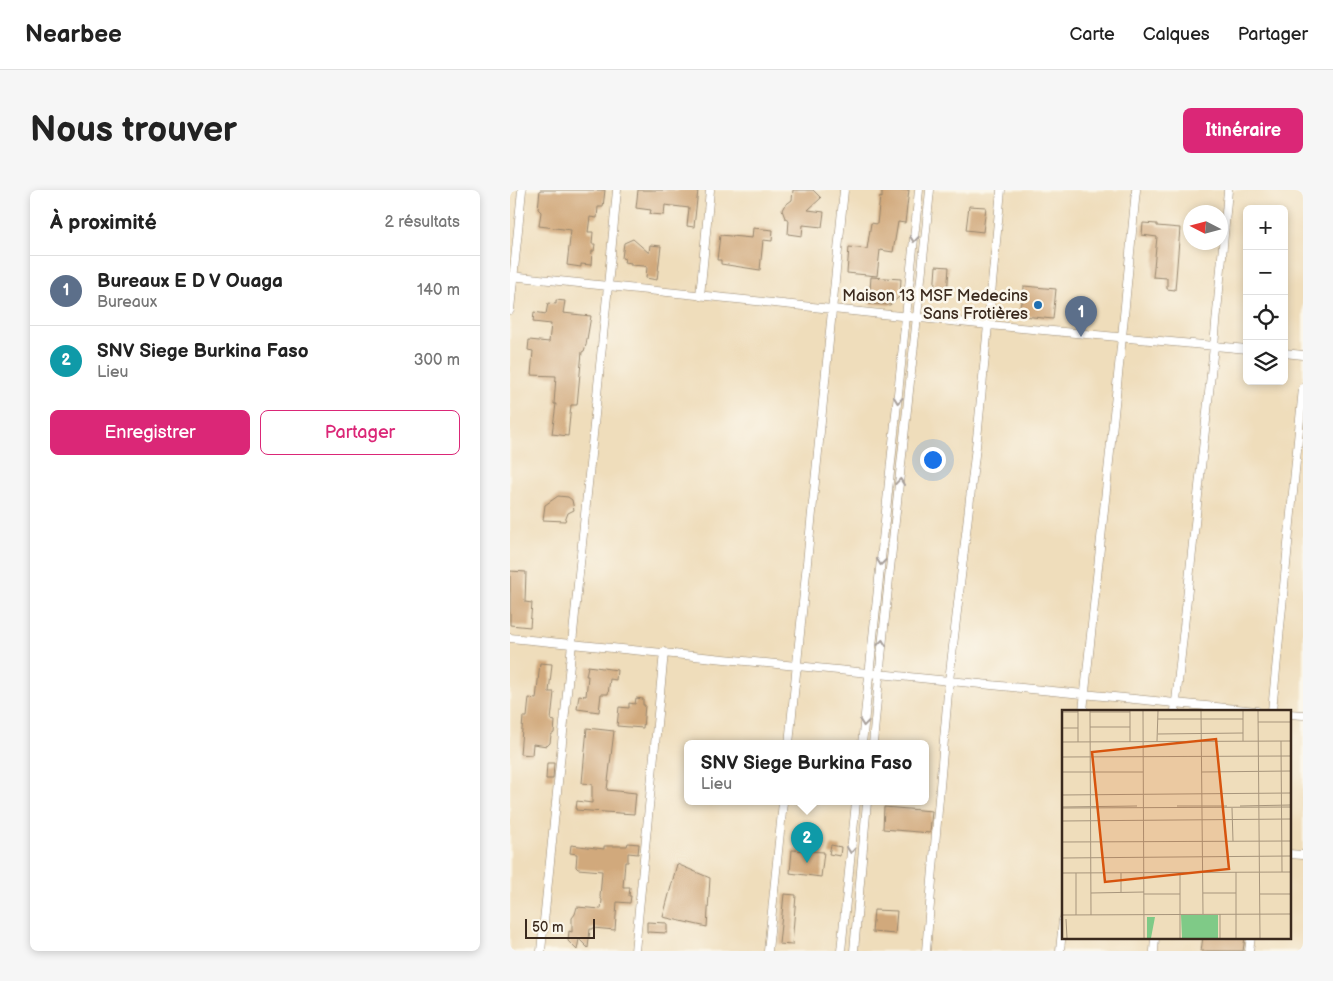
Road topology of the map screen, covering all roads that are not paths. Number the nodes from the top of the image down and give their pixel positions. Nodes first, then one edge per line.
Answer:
1 (522, 190) edge
2 (617, 190) edge
3 (710, 190) edge
4 (844, 190) edge
5 (919, 190) edge
6 (930, 190) edge
7 (1001, 190) edge
8 (1136, 190) edge
9 (1228, 190) edge
10 (512, 276) edge
11 (608, 286) junction
12 (700, 296) junction
13 (833, 308) junction
14 (510, 310) edge
15 (907, 316) junction
16 (918, 317) junction
17 (988, 325) junction
18 (1122, 337) junction
19 (1214, 346) junction
20 (1243, 350) edge
21 (1288, 353) edge
22 (1303, 355) edge
23 (1303, 388) edge
24 (1293, 493) junction
25 (1303, 494) edge
26 (510, 638) edge
27 (572, 644) junction
28 (664, 652) junction
29 (797, 666) junction
30 (869, 672) junction
31 (879, 673) junction
32 (949, 681) junction
33 (1084, 693) junction
34 (1175, 707) edge
35 (1083, 710) edge
36 (1236, 710) edge
37 (1272, 710) edge
38 (789, 740) edge
39 (862, 740) edge
40 (873, 740) edge
41 (783, 805) edge
42 (856, 805) edge
43 (867, 805) edge
44 (1062, 930) edge
45 (1155, 938) edge
46 (1251, 938) edge
47 (541, 951) edge
48 (636, 951) edge
49 (768, 951) edge
50 (841, 951) edge
51 (854, 951) edge
52 (926, 951) edge
53 (1060, 951) edge
54 (1154, 951) edge
55 (1249, 951) edge

1 - 10 street
2 - 11 street
3 - 12 street
4 - 13 street
5 -> 15 street
6 - 16 street
7 - 17 street
8 - 18 street
9 - 19 street
10 - 11 street
10 - 14 street
11 - 12 street
11 - 27 street
12 - 13 street
13 - 15 street
13 - 29 street
15 - 16 street
15 -> 30 street
16 - 17 street
31 -> 16 street
17 - 18 street
17 - 32 street
18 - 19 street
18 - 33 street
19 - 20 street
19 - 34 street
21 - 22 street
23 - 24 street
24 - 25 street
24 - 37 street
26 - 27 street
27 - 28 street
27 - 47 street
28 - 29 street
28 - 48 street
29 - 30 street
29 - 38 street
30 - 31 street
30 -> 39 street
31 - 32 street
31 - 40 street
32 - 33 street
32 - 52 street
33 - 34 street
33 - 35 street
34 - 36 street
41 - 49 street
42 -> 50 street
43 - 51 street
44 - 53 street
45 - 54 street
46 - 55 street

